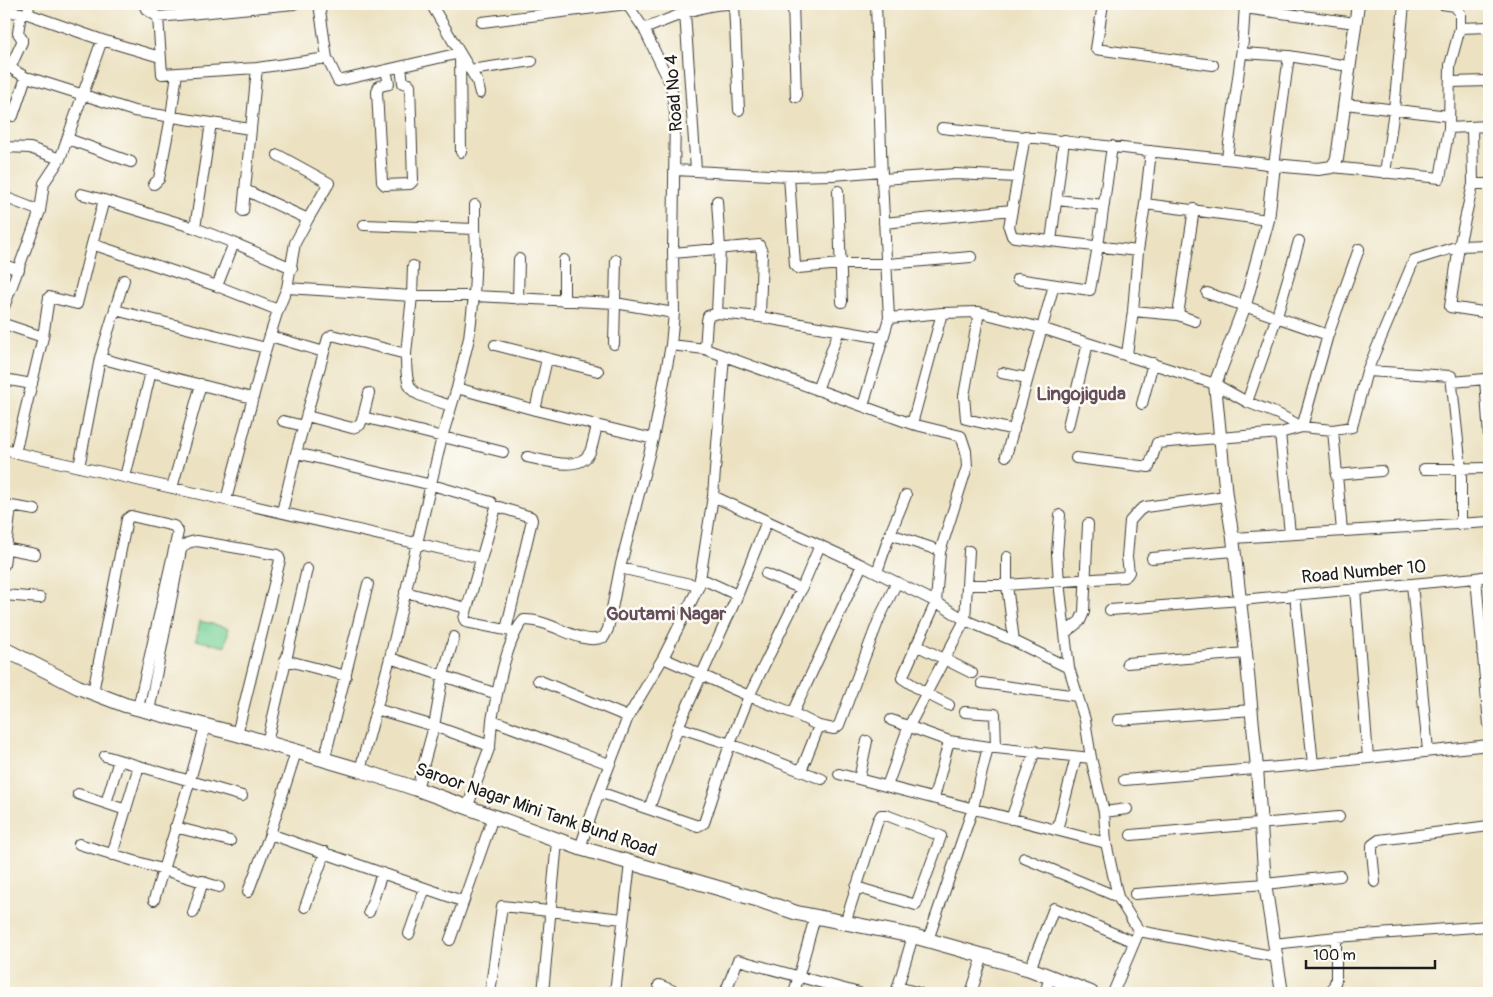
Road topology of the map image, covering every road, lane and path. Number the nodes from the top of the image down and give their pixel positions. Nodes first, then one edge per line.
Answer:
1 (144, 4) edge
2 (294, 4) edge
3 (319, 4) edge
4 (431, 4) edge
5 (627, 4) edge
6 (728, 4) edge
7 (734, 4) edge
8 (775, 4) edge
9 (793, 4) edge
10 (876, 4) edge
11 (1103, 4) edge
12 (1350, 4) edge
13 (1358, 4) edge
14 (1404, 4) edge
15 (1442, 4) edge
16 (1245, 6) edge
17 (1291, 9) edge
18 (4, 11) edge
19 (26, 11) edge
20 (685, 13) junction
21 (158, 17) junction
22 (482, 22) dead end
23 (1348, 22) junction
24 (1489, 27) edge
25 (1460, 28) junction
26 (644, 29) junction
27 (102, 40) junction
28 (1242, 53) junction
29 (460, 54) junction
30 (1289, 56) junction
31 (160, 57) junction
32 (327, 58) junction
33 (532, 61) dead end
34 (1213, 65) dead end
35 (1342, 65) junction
36 (401, 67) junction
37 (257, 68) junction
38 (386, 70) junction
39 (470, 70) junction
40 (177, 73) junction
41 (27, 78) junction
42 (1489, 80) edge
43 (1450, 82) junction
44 (480, 93) dead end
45 (84, 95) junction
46 (796, 98) dead end
47 (1345, 104) junction
48 (739, 110) dead end
49 (1394, 110) junction
50 (13, 116) dead end
51 (1449, 116) junction
52 (171, 117) junction
53 (211, 124) junction
54 (1489, 126) edge
55 (1472, 127) junction
56 (942, 128) dead end
57 (1449, 128) junction
58 (250, 129) junction
59 (1025, 136) junction
60 (68, 139) junction
61 (1064, 140) junction
62 (1112, 146) junction
63 (4, 147) edge
64 (1151, 151) junction
65 (461, 152) dead end
66 (278, 154) dead end
67 (1227, 158) junction
68 (60, 159) junction
69 (131, 162) dead end
70 (1274, 165) junction
71 (1332, 167) junction
72 (675, 170) junction
73 (696, 170) junction
74 (1385, 173) junction
75 (882, 175) junction
76 (789, 176) junction
77 (1017, 177) junction
78 (154, 184) dead end
79 (1473, 184) junction
80 (1489, 184) edge
81 (245, 190) junction
82 (838, 191) dead end
83 (81, 194) dead end
84 (4, 197) edge
85 (104, 200) junction
86 (1057, 200) junction
87 (717, 201) dead end
88 (1146, 204) junction
89 (474, 205) dead end
90 (1104, 205) junction
91 (1194, 209) junction
92 (1012, 210) junction
93 (40, 211) junction
94 (243, 211) dead end
95 (308, 219) junction
96 (1268, 220) junction
97 (884, 223) junction
98 (364, 225) dead end
99 (195, 228) junction
100 (475, 229) junction
101 (1052, 241) junction
102 (234, 242) junction
103 (1299, 242) dead end
104 (92, 244) junction
105 (1489, 245) edge
106 (1098, 246) junction
107 (1459, 246) junction
108 (720, 248) junction
109 (1359, 249) dead end
110 (1138, 251) junction
111 (673, 253) junction
112 (971, 257) dead end
113 (519, 259) dead end
114 (564, 260) dead end
115 (616, 260) dead end
116 (841, 264) junction
117 (888, 264) junction
118 (4, 265) edge
119 (413, 266) dead end
120 (292, 268) junction
121 (19, 270) junction
122 (1017, 279) dead end
123 (124, 280) dead end
124 (1054, 285) junction
125 (217, 286) junction
126 (287, 288) junction
127 (1207, 293) dead end
128 (412, 296) junction
129 (474, 296) junction
130 (518, 299) junction
131 (564, 301) junction
132 (842, 302) dead end
133 (615, 303) junction
134 (1245, 305) junction
135 (4, 307) edge
136 (115, 310) junction
137 (278, 310) junction
138 (1133, 311) junction
139 (979, 312) junction
140 (674, 313) junction
141 (717, 313) junction
142 (942, 313) junction
143 (1489, 313) edge
144 (1178, 315) junction
145 (1277, 316) junction
146 (760, 317) junction
147 (890, 318) junction
148 (1195, 320) dead end
149 (1489, 321) edge
150 (4, 324) edge
151 (1041, 328) junction
152 (1328, 335) junction
153 (270, 336) junction
154 (837, 336) dead end
155 (43, 337) junction
156 (883, 338) junction
157 (1088, 343) junction
158 (614, 344) dead end
159 (495, 345) dead end
160 (671, 345) junction
161 (266, 348) junction
162 (705, 349) junction
163 (324, 352) junction
164 (406, 354) junction
165 (1127, 354) junction
166 (724, 356) junction
167 (100, 358) junction
168 (547, 359) junction
169 (1153, 363) junction
170 (598, 371) dead end
171 (1367, 371) junction
172 (151, 372) junction
173 (1002, 373) dead end
174 (1028, 378) junction
175 (4, 379) edge
176 (1453, 382) junction
177 (32, 384) junction
178 (201, 384) junction
179 (1216, 384) junction
180 (457, 388) junction
181 (817, 390) junction
182 (369, 393) dead end
183 (252, 398) junction
184 (1247, 402) junction
185 (1142, 404) dead end
186 (451, 406) junction
187 (863, 406) junction
188 (535, 410) junction
189 (364, 417) junction
190 (966, 419) junction
191 (283, 421) dead end
192 (305, 421) junction
193 (912, 424) junction
194 (597, 425) junction
195 (1068, 426) dead end
196 (1302, 427) junction
197 (1014, 430) junction
198 (1333, 430) junction
199 (1280, 433) junction
200 (961, 436) junction
201 (442, 437) junction
202 (1489, 437) edge
203 (1219, 438) junction
204 (653, 439) junction
205 (4, 450) edge
206 (503, 452) dead end
207 (15, 453) junction
208 (296, 453) junction
209 (1006, 456) dead end
210 (527, 457) dead end
211 (1076, 458) dead end
212 (79, 467) junction
213 (1489, 468) edge
214 (1424, 469) dead end
215 (1461, 469) junction
216 (1381, 471) dead end
217 (1336, 475) junction
218 (125, 477) junction
219 (432, 486) junction
220 (172, 488) junction
221 (906, 495) dead end
222 (713, 496) junction
223 (1226, 496) junction
224 (226, 500) junction
225 (491, 502) dead end
226 (7, 505) edge
227 (35, 510) dead end
228 (282, 512) junction
229 (1060, 515) dead end
230 (767, 520) junction
231 (1489, 522) edge
232 (1462, 523) junction
233 (1088, 524) dead end
234 (1342, 531) junction
235 (890, 534) junction
236 (1290, 534) junction
237 (416, 542) junction
238 (820, 545) junction
239 (1234, 545) junction
240 (5, 548) edge
241 (932, 548) dead end
242 (969, 551) dead end
243 (35, 554) dead end
244 (1007, 557) dead end
245 (477, 558) dead end
246 (1152, 558) dead end
247 (4, 565) edge
248 (862, 565) junction
249 (620, 568) junction
250 (307, 569) dead end
251 (877, 572) junction
252 (766, 574) dead end
253 (1489, 574) edge
254 (1476, 578) junction
255 (1086, 581) junction
256 (700, 582) junction
257 (898, 582) junction
258 (1059, 582) junction
259 (368, 584) dead end
260 (1412, 584) junction
261 (967, 585) junction
262 (1007, 585) junction
263 (802, 589) junction
264 (1355, 589) junction
265 (405, 592) junction
266 (4, 595) edge
267 (1295, 595) junction
268 (737, 596) junction
269 (40, 598) dead end
270 (1241, 600) junction
271 (936, 602) junction
272 (459, 606) dead end
273 (1110, 610) dead end
274 (965, 620) junction
275 (513, 625) junction
276 (1066, 633) junction
277 (454, 637) dead end
278 (1014, 641) junction
279 (916, 645) junction
280 (4, 649) edge
281 (1246, 653) junction
282 (390, 658) junction
283 (663, 658) junction
284 (285, 660) junction
285 (944, 660) junction
286 (1127, 663) dead end
287 (1069, 668) junction
288 (972, 673) dead end
289 (443, 675) junction
290 (701, 675) junction
291 (346, 676) junction
292 (538, 680) dead end
293 (982, 683) dead end
294 (92, 692) junction
295 (925, 693) junction
296 (497, 694) junction
297 (749, 696) junction
298 (1077, 696) junction
299 (950, 705) dead end
300 (376, 709) junction
301 (144, 710) junction
302 (1252, 710) junction
303 (965, 712) dead end
304 (794, 713) junction
305 (628, 717) junction
306 (492, 720) junction
307 (891, 720) dead end
308 (1118, 720) dead end
309 (1489, 724) edge
310 (205, 726) junction
311 (434, 726) junction
312 (820, 726) junction
313 (678, 727) junction
314 (908, 728) junction
315 (237, 734) junction
316 (867, 741) dead end
317 (948, 741) junction
318 (267, 743) junction
319 (730, 744) junction
320 (1489, 745) edge
321 (490, 746) junction
322 (992, 748) junction
323 (1035, 751) junction
324 (1428, 751) junction
325 (296, 752) junction
326 (105, 756) dead end
327 (1076, 757) junction
328 (1091, 758) junction
329 (1368, 758) junction
330 (119, 760) junction
331 (324, 760) junction
332 (610, 764) junction
333 (1313, 764) junction
334 (139, 766) junction
335 (1257, 768) junction
336 (360, 770) junction
337 (801, 771) junction
338 (839, 774) dead end
339 (822, 779) dead end
340 (859, 779) junction
341 (1124, 780) dead end
342 (190, 781) junction
343 (887, 786) junction
344 (417, 789) junction
345 (599, 792) junction
346 (78, 794) dead end
347 (242, 796) dead end
348 (934, 798) junction
349 (106, 803) junction
350 (467, 808) junction
351 (972, 808) junction
352 (1127, 808) dead end
353 (649, 809) junction
354 (126, 810) junction
355 (1104, 812) junction
356 (493, 817) junction
357 (1339, 817) dead end
358 (1011, 819) junction
359 (1260, 825) junction
360 (1489, 826) edge
361 (175, 828) junction
362 (1057, 830) junction
363 (270, 834) junction
364 (1131, 836) dead end
365 (557, 840) junction
366 (230, 841) dead end
367 (1106, 843) junction
368 (79, 844) dead end
369 (580, 848) junction
370 (325, 852) junction
371 (112, 855) junction
372 (1024, 858) dead end
373 (630, 863) junction
374 (163, 869) junction
375 (382, 873) junction
376 (1340, 876) dead end
377 (203, 882) junction
378 (1375, 882) dead end
379 (1265, 884) junction
380 (219, 887) dead end
381 (856, 887) junction
382 (425, 888) junction
383 (248, 892) dead end
384 (1135, 894) dead end
385 (1118, 897) junction
386 (154, 900) dead end
387 (462, 901) junction
388 (305, 907) dead end
389 (369, 912) dead end
390 (550, 912) junction
391 (193, 913) dead end
392 (815, 916) junction
393 (622, 919) junction
394 (845, 922) junction
395 (1489, 926) edge
396 (1139, 931) junction
397 (409, 934) dead end
398 (913, 936) junction
399 (1336, 937) junction
400 (450, 940) dead end
401 (928, 940) junction
402 (1134, 942) junction
403 (1274, 944) junction
404 (983, 956) junction
405 (1277, 957) junction
406 (1030, 970) junction
407 (1050, 977) junction
408 (800, 978) junction
409 (659, 985) dead end
410 (897, 990) edge
411 (490, 993) edge
412 (543, 993) edge
413 (615, 993) edge
414 (679, 993) edge
415 (725, 993) edge
416 (794, 993) edge
417 (859, 993) edge
418 (920, 993) edge
419 (971, 993) edge
420 (1044, 993) edge
421 (1091, 993) edge
422 (1114, 993) edge
423 (1282, 993) edge
424 (1331, 993) edge

1 - 21 street
2 - 21 street
3 - 32 street
4 - 29 street
5 - 22 street
5 - 26 street
6 - 20 street
7 - 48 street
8 - 9 street
9 - 46 street
10 - 75 street
11 - 34 street
12 - 23 street
13 - 47 street
14 - 49 street
15 - 25 street
16 - 17 street
16 - 28 street
17 - 23 street
18 - 19 street
19 - 27 street
19 - 41 street
20 - 26 street
20 - 73 street, Road No 4
21 - 31 street
23 - 35 street
24 - 25 street
25 - 43 street
26 - 72 street
27 - 31 street
27 - 45 street
28 - 30 street
28 - 67 street
29 - 36 street
29 - 39 street
29 - 65 street
30 - 35 street
30 - 70 street
31 - 40 street
32 - 37 street
32 - 38 street
33 - 39 street
35 - 71 street
36 - 38 street
36 - 38 street
37 - 40 street
37 - 58 street
39 - 44 street
40 - 52 street
41 - 45 street
41 - 50 street
42 - 43 street
43 - 51 street
45 - 52 street
45 - 60 street
47 - 49 street
47 - 71 street
49 - 51 street
49 - 74 street
51 - 57 street
52 - 53 street
52 - 78 street
53 - 58 street
53 - 99 street
54 - 55 street
55 - 57 street
55 - 79 street
56 - 59 street
57 - 74 street
58 - 81 street
59 - 61 street
59 - 77 street
60 - 68 street
60 - 69 street
61 - 62 street
61 - 86 street
62 - 64 street
62 - 90 street
63 - 68 street
64 - 67 street
64 - 88 street
66 - 95 street
67 - 70 street
68 - 93 street
70 - 71 street
70 - 96 street
71 - 74 street
72 - 73 street
72 - 111 street
73 - 76 street
75 - 76 street
75 - 77 street
75 - 97 street
76 - 116 street
77 - 92 street
79 - 80 street
79 - 107 street
81 - 94 street
81 - 95 street
82 - 116 street
83 - 85 street
84 - 93 street
85 - 99 street
85 - 104 street
86 - 90 street
86 - 101 street
87 - 108 street
88 - 91 street
88 - 110 street
89 - 100 street
90 - 106 street
91 - 96 street
91 - 144 street
92 - 97 street
92 - 101 street
93 - 121 street
95 - 120 street
96 - 134 street
97 - 117 street
98 - 100 street
99 - 102 street
100 - 129 street
101 - 106 street
102 - 120 street
102 - 125 street
103 - 145 street
104 - 125 street
104 - 155 street
105 - 107 street
106 - 110 street
106 - 124 street
107 - 143 street
107 - 171 street
108 - 111 street
108 - 141 street
108 - 146 street
109 - 152 street
110 - 138 street
111 - 140 street
112 - 117 street
113 - 130 street
114 - 131 street
115 - 133 street
116 - 117 street
116 - 132 street
117 - 147 street
118 - 121 street
119 - 128 street
120 - 126 street
121 - 135 street
122 - 124 street
123 - 136 street
124 - 151 street
125 - 137 street
126 - 128 street
126 - 137 street
127 - 134 street
128 - 129 street
128 - 164 street
129 - 130 street
129 - 180 street
130 - 131 street
131 - 133 street
133 - 140 street
133 - 158 street
134 - 145 street
134 - 179 street
136 - 161 street
136 - 167 street
137 - 153 street
138 - 144 street
138 - 165 street
139 - 142 street
139 - 151 street
139 - 190 street
140 - 160 street
141 - 146 street
141 - 162 street
142 - 147 street
142 - 193 street
143 - 149 street
144 - 148 street
145 - 152 street
145 - 184 street
146 - 156 street
147 - 156 street
150 - 155 street
151 - 157 street
151 - 174 street
152 - 196 street
153 - 161 street
153 - 163 street
154 - 181 street
155 - 177 street
156 - 187 street
157 - 165 street
157 - 195 street
159 - 168 street
160 - 162 street
160 - 204 street
161 - 183 street
162 - 166 street
163 - 164 street
163 - 192 street
164 - 186 street
165 - 169 street
166 - 181 street
166 - 222 street
167 - 172 street
167 - 212 street
168 - 170 street
168 - 188 street
169 - 179 street
169 - 185 street
171 - 176 street
171 - 198 street
172 - 178 street
172 - 218 street
173 - 174 street
174 - 197 street
175 - 177 street
176 - 202 street
176 - 215 street
177 - 207 street
178 - 183 street
178 - 220 street
179 - 184 street
179 - 203 street
180 - 186 street
180 - 188 street
181 - 187 street
182 - 189 street
183 - 224 street
184 - 196 street
186 - 201 street
187 - 193 street
188 - 194 street
189 - 192 street
189 - 201 street
190 - 197 street
190 - 200 street
191 - 192 street
192 - 208 street
193 - 200 street
194 - 204 street
194 - 210 street
196 - 198 street
196 - 199 street
197 - 209 street
198 - 217 street
199 - 203 street
199 - 236 street
200 - 271 street
201 - 206 street
201 - 219 street
203 - 211 street
203 - 223 street
204 - 249 street
205 - 207 street
207 - 212 street
208 - 219 street
208 - 228 street
212 - 218 street
213 - 215 street
214 - 215 street
215 - 232 street
216 - 217 street
217 - 234 street
218 - 220 street
219 - 225 street
219 - 237 street
220 - 224 street
221 - 235 street
222 - 230 street
222 - 256 street
223 - 239 street
223 - 255 street
224 - 228 street
226 - 227 street
226 - 240 street
228 - 237 street
229 - 258 street
230 - 238 street
230 - 268 street
231 - 232 street
232 - 234 street
233 - 255 street
234 - 236 street
235 - 241 street
235 - 251 street
236 - 239 street
237 - 245 street
237 - 265 street
238 - 248 street
238 - 263 street
239 - 246 street
239 - 270 street
240 - 243 street
240 - 247 street
242 - 261 street
244 - 262 street
248 - 251 street
248 - 304 street
249 - 256 street
249 - 275 street
250 - 284 street
251 - 257 street
252 - 263 street
253 - 254 street, Road Number 10
254 - 260 street, Road Number 10
254 - 309 street
255 - 258 street
255 - 276 street
256 - 268 street
256 - 283 street
257 - 271 street
257 - 312 street
258 - 262 street
258 - 276 street
259 - 291 street
260 - 264 street, Road Number 10
260 - 324 street
261 - 262 street
261 - 274 street
262 - 278 street
263 - 297 street
264 - 267 street, Road Number 10
264 - 329 street
265 - 272 street
265 - 282 street
266 - 269 street
267 - 270 street, Road Number 10
267 - 333 street
268 - 290 street
270 - 273 street, Road Number 10
270 - 281 street
271 - 274 street
271 - 279 street
274 - 278 street
274 - 285 street
275 - 275 street
275 - 296 street
276 - 287 street
277 - 289 street
278 - 287 street
279 - 285 street
279 - 295 street
280 - 294 main road, Saroor Nagar Mini Tank Bund Road
281 - 286 street
281 - 302 street
282 - 289 street
282 - 300 street
283 - 290 street
283 - 305 street
284 - 291 street
284 - 318 street
285 - 288 street
285 - 295 street
287 - 298 street
289 - 296 street
289 - 311 street
290 - 297 street
290 - 313 street
291 - 331 street
292 - 305 street
293 - 298 street
294 - 301 main road, Saroor Nagar Mini Tank Bund Road
294 - 301 street
295 - 299 street
295 - 314 street
296 - 306 street
297 - 304 street
297 - 319 street
298 - 328 street
300 - 311 street
300 - 336 street
301 - 310 main road, Saroor Nagar Mini Tank Bund Road
301 - 315 street
302 - 308 street
302 - 335 street
303 - 322 street
304 - 312 street
305 - 332 street
306 - 321 street
306 - 332 street
307 - 314 street
310 - 315 main road, Saroor Nagar Mini Tank Bund Road
310 - 342 street
311 - 321 street
311 - 344 street
312 - 337 street
313 - 319 street
313 - 353 street
314 - 317 street
314 - 343 street
315 - 318 main road, Saroor Nagar Mini Tank Bund Road
316 - 340 street
317 - 322 street
317 - 348 street
318 - 325 main road, Saroor Nagar Mini Tank Bund Road
319 - 337 street
319 - 353 street
320 - 324 street
321 - 350 street
322 - 323 street
322 - 351 street
323 - 327 street
323 - 358 street
324 - 329 street
325 - 331 main road, Saroor Nagar Mini Tank Bund Road
325 - 363 street
326 - 330 street
327 - 328 street
327 - 362 street
328 - 355 street
329 - 333 street
330 - 334 street
330 - 349 street
331 - 336 main road, Saroor Nagar Mini Tank Bund Road
332 - 345 street
333 - 335 street
334 - 342 street
334 - 354 street
335 - 341 street
335 - 359 street
336 - 344 main road, Saroor Nagar Mini Tank Bund Road
337 - 339 street
338 - 340 street
340 - 343 street
342 - 347 street
342 - 361 street
343 - 348 street
344 - 350 main road, Saroor Nagar Mini Tank Bund Road
345 - 353 street
345 - 369 street
346 - 349 street
348 - 351 street
349 - 354 street
350 - 356 main road, Saroor Nagar Mini Tank Bund Road
351 - 358 street
351 - 401 street
352 - 355 street
354 - 371 street
355 - 367 street
356 - 365 main road, Saroor Nagar Mini Tank Bund Road
356 - 387 street
357 - 359 street
358 - 362 street
359 - 364 street
359 - 379 street
360 - 378 street
361 - 366 street
361 - 374 street
362 - 367 street
363 - 370 street
363 - 383 street
365 - 369 main road, Saroor Nagar Mini Tank Bund Road
365 - 390 street
367 - 385 street
368 - 371 street
369 - 373 main road, Saroor Nagar Mini Tank Bund Road
370 - 375 street
370 - 388 street
371 - 374 street
372 - 385 street
373 - 392 main road, Saroor Nagar Mini Tank Bund Road
373 - 393 street
374 - 377 street
374 - 386 street
375 - 382 street
375 - 389 street
376 - 379 street
377 - 380 street
377 - 391 street
379 - 384 street
379 - 403 street
381 - 381 street
381 - 394 street
382 - 387 street
382 - 397 street
385 - 396 street
387 - 400 street
390 - 393 street
390 - 411 street
390 - 412 street
392 - 394 main road, Saroor Nagar Mini Tank Bund Road
392 - 408 street
393 - 413 street
394 - 398 main road, Saroor Nagar Mini Tank Bund Road
395 - 399 street
396 - 402 street
396 - 405 street
398 - 401 main road, Saroor Nagar Mini Tank Bund Road
398 - 410 street
399 - 403 street
399 - 424 street
401 - 404 main road, Saroor Nagar Mini Tank Bund Road
402 - 406 street
402 - 422 street
403 - 405 street
404 - 406 main road, Saroor Nagar Mini Tank Bund Road
404 - 419 street
405 - 423 street
406 - 407 main road, Saroor Nagar Mini Tank Bund Road
407 - 420 street
407 - 421 main road, Saroor Nagar Mini Tank Bund Road
408 - 415 street
408 - 416 street
408 - 417 street
409 - 414 street
410 - 418 street

